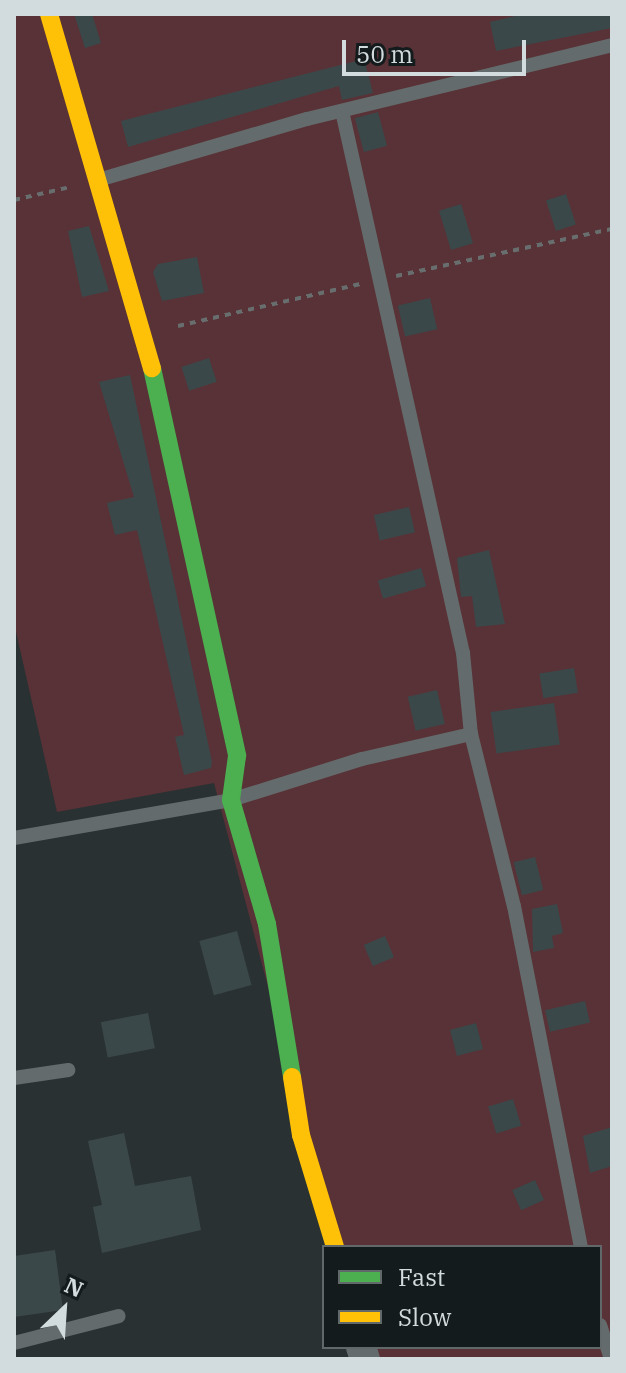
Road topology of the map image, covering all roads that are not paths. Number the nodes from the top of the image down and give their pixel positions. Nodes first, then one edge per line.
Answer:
1 (49, 14) edge
2 (612, 45) edge
3 (342, 111) junction
4 (101, 179) junction
5 (471, 734) junction
6 (231, 800) junction
7 (14, 838) edge
8 (68, 1070) dead end
9 (14, 1078) edge
10 (334, 1245) edge
11 (581, 1245) edge
12 (119, 1316) dead end
13 (602, 1331) edge
14 (14, 1343) edge
15 (611, 1359) edge

1 - 4 street
2 - 3 lane
3 - 4 lane
3 - 5 lane
4 - 6 street
5 - 6 lane
5 - 11 lane
6 - 7 lane
6 - 10 street
8 - 9 lane
12 - 14 lane
13 - 15 lane

